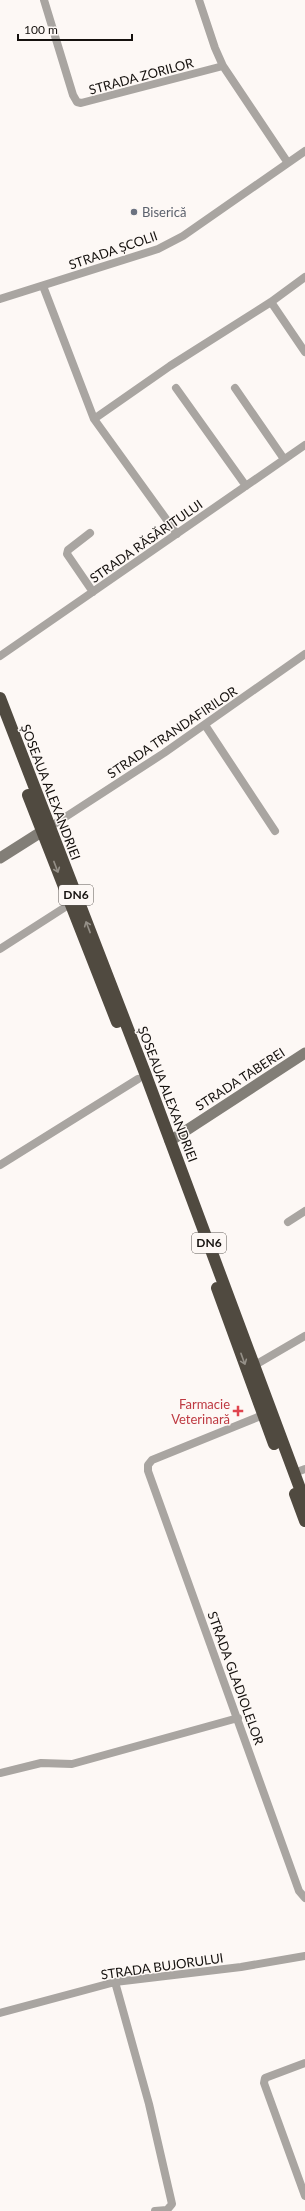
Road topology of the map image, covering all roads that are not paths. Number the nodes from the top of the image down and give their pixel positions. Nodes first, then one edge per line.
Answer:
1 (44, 0) edge
2 (199, 0) edge
3 (223, 66) junction
4 (305, 151) edge
5 (288, 163) junction
6 (305, 277) edge
7 (43, 286) junction
8 (0, 299) edge
9 (271, 302) junction
10 (305, 352) edge
11 (176, 388) dead end
12 (235, 388) dead end
13 (94, 419) junction
14 (305, 445) edge
15 (284, 459) junction
16 (246, 486) junction
17 (90, 533) dead end
18 (177, 534) junction
19 (93, 592) junction
20 (305, 654) edge
21 (0, 656) edge
22 (0, 698) edge
23 (0, 721) edge
24 (205, 725) junction
25 (46, 829) junction
26 (274, 831) dead end
27 (0, 858) edge
28 (70, 904) junction
29 (0, 948) edge
30 (305, 1053) edge
31 (138, 1079) junction
32 (170, 1141) junction
33 (0, 1165) edge
34 (305, 1211) edge
35 (288, 1222) dead end
36 (305, 1336) edge
37 (255, 1366) junction
38 (263, 1415) junction
39 (300, 1471) edge
40 (305, 1502) edge
41 (305, 1522) edge
42 (238, 1718) junction
43 (0, 1773) edge
44 (305, 1898) edge
45 (305, 1956) edge
46 (115, 1982) junction
47 (0, 2013) edge
48 (305, 2063) edge
49 (305, 2196) edge
50 (155, 2211) edge

1 - 3 street, STRADA ZORILOR
2 - 3 street
3 - 5 street
4 - 5 street, STRADA ȘCOLII
5 - 7 street, STRADA ȘCOLII
6 - 9 street
7 - 8 street, STRADA ȘCOLII
7 - 13 street
9 - 10 street
9 - 13 street
11 - 16 street
12 - 15 street
13 - 18 street
14 - 15 street, STRADA RĂSĂRITULUI
15 - 16 street, STRADA RĂSĂRITULUI
16 - 18 street, STRADA RĂSĂRITULUI
17 - 19 street
18 - 19 street, STRADA RĂSĂRITULUI
19 - 21 street, STRADA RĂSĂRITULUI
20 - 24 street, STRADA TRANDAFIRILOR
22 - 25 highway, ȘOSEAUA ALEXANDRIEI / DN6
23 - 25 highway, ȘOSEAUA ALEXANDRIEI / DN6
24 - 25 street, STRADA TRANDAFIRILOR
24 - 26 street
25 - 27 street
25 -> 28 highway, ȘOSEAUA ALEXANDRIEI / DN6
32 -> 25 highway, ȘOSEAUA ALEXANDRIEI / DN6
28 - 29 street
28 - 31 highway, ȘOSEAUA ALEXANDRIEI / DN6
30 - 32 street, STRADA TABEREI
31 - 33 street
31 -> 38 highway, ȘOSEAUA ALEXANDRIEI / DN6
32 - 37 highway, ȘOSEAUA ALEXANDRIEI / DN6
34 - 35 street
36 - 37 street
37 - 39 highway, ȘOSEAUA ALEXANDRIEI / DN6
38 - 41 highway, ȘOSEAUA ALEXANDRIEI / DN6
38 - 42 street, STRADA GLADIOLELOR
39 - 40 highway, ȘOSEAUA ALEXANDRIEI / DN6
42 - 43 street
42 - 44 street, STRADA GLADIOLELOR
45 - 46 street, STRADA BUJORULUI
46 - 47 street, STRADA BUJORULUI
46 - 50 street
48 - 49 street

